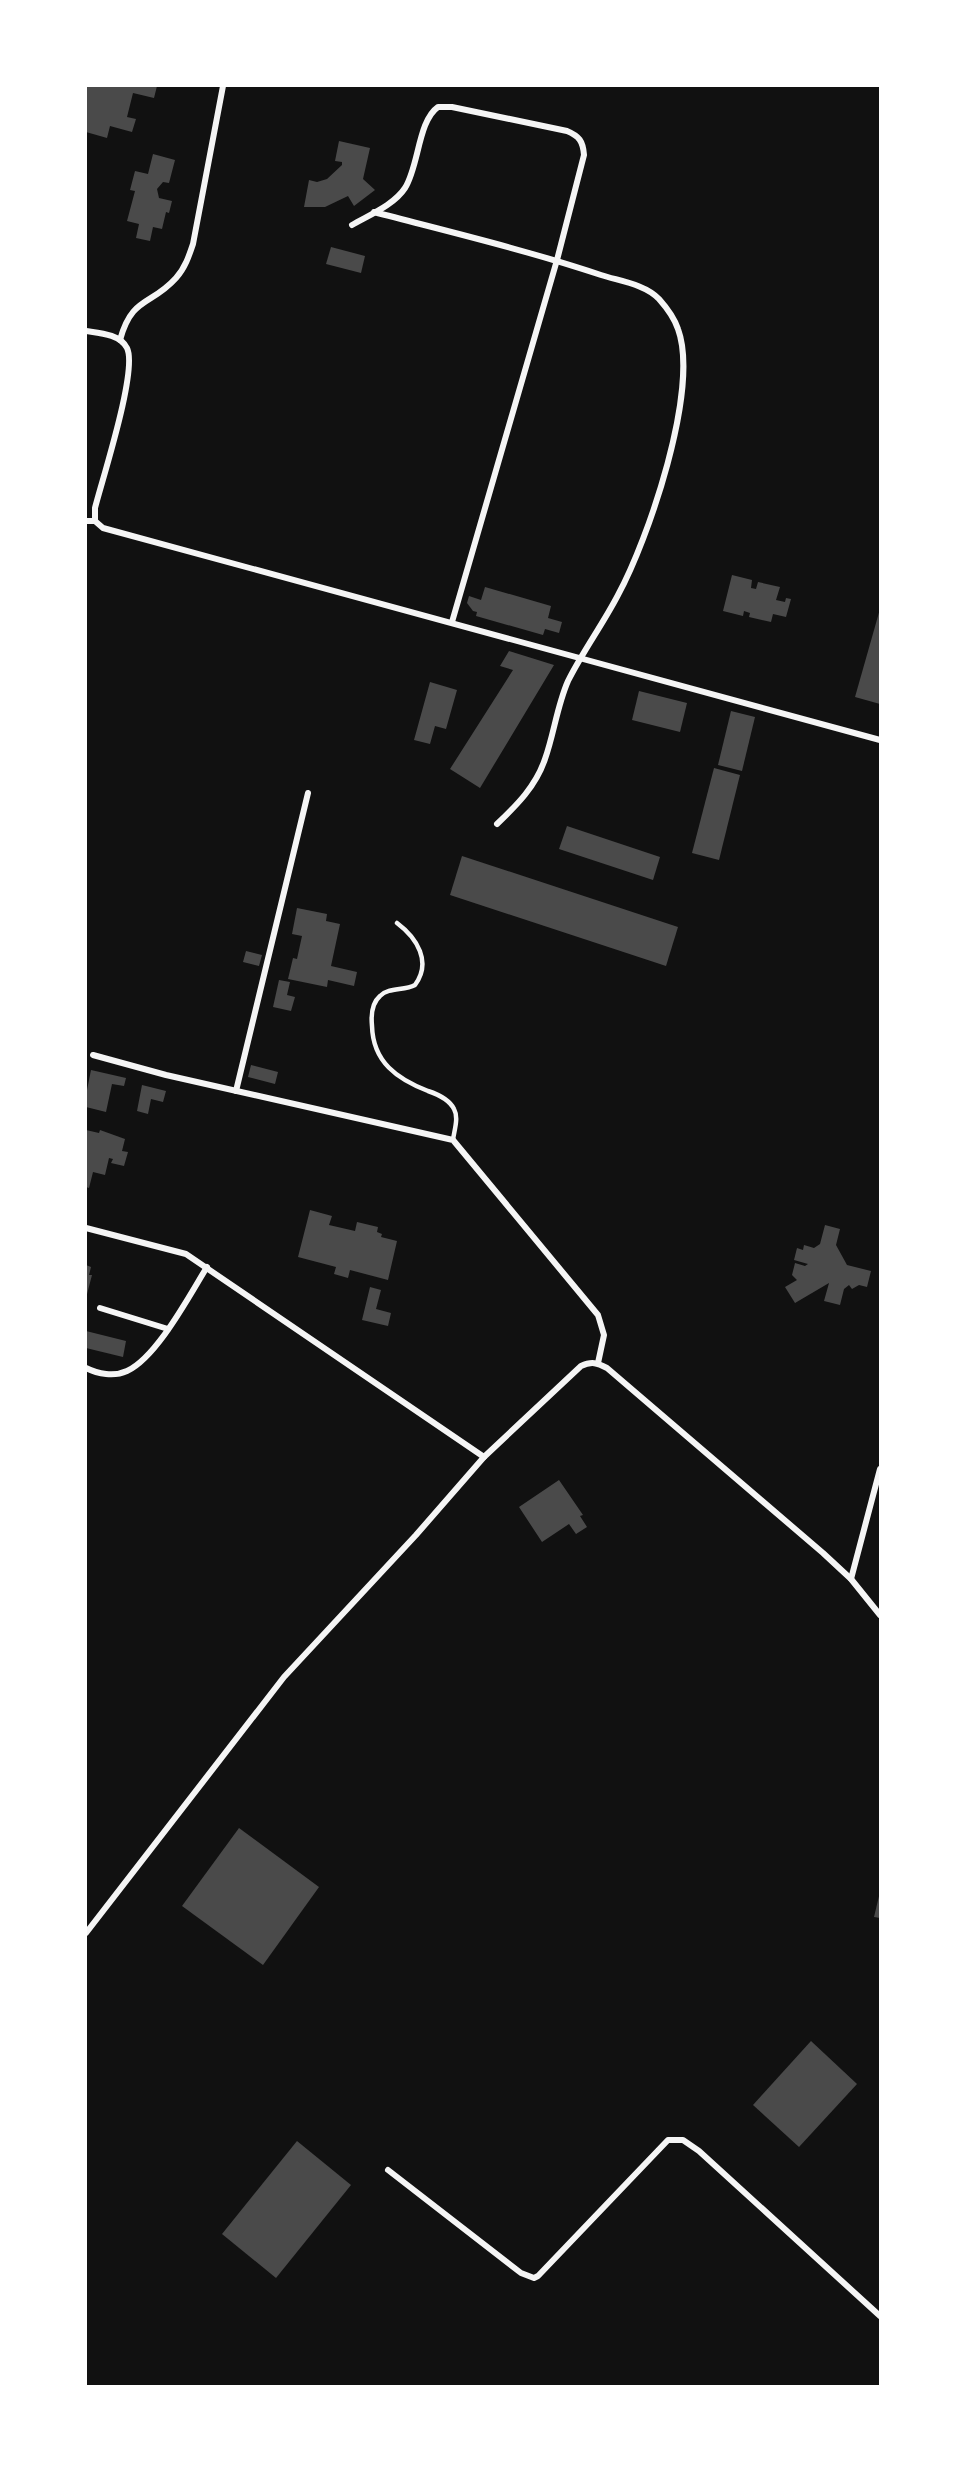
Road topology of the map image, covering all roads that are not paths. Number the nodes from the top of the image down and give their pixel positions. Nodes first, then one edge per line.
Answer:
1 (224, 86) edge
2 (374, 212) junction
3 (352, 225) dead end
4 (557, 260) junction
5 (86, 331) edge
6 (120, 340) junction
7 (86, 521) edge
8 (95, 521) junction
9 (452, 622) junction
10 (579, 659) junction
11 (880, 740) edge
12 (308, 793) dead end
13 (497, 824) dead end
14 (397, 924) dead end
15 (93, 1055) dead end
16 (236, 1091) junction
17 (453, 1140) junction
18 (86, 1228) edge
19 (207, 1267) junction
20 (100, 1308) dead end
21 (168, 1329) junction
22 (598, 1363) junction
23 (86, 1368) edge
24 (484, 1457) junction
25 (880, 1469) edge
26 (850, 1579) junction
27 (880, 1615) edge
28 (86, 1934) edge
29 (388, 2170) dead end
30 (880, 2316) edge

1 - 6 street
2 - 3 street
2 - 4 street
2 - 4 street
4 - 9 street
4 - 10 street
5 - 6 street
6 - 8 street
7 - 8 street
8 - 9 street
9 - 10 street
10 - 11 street
10 - 13 street
12 - 16 street
14 - 17 lane
15 - 16 street
16 - 17 street
17 - 22 street
18 - 19 street
19 - 21 street
19 - 24 street
20 - 21 street
21 - 23 street
22 - 24 street
22 - 26 street
24 - 28 street
25 - 26 street
26 - 27 street
29 - 30 street

